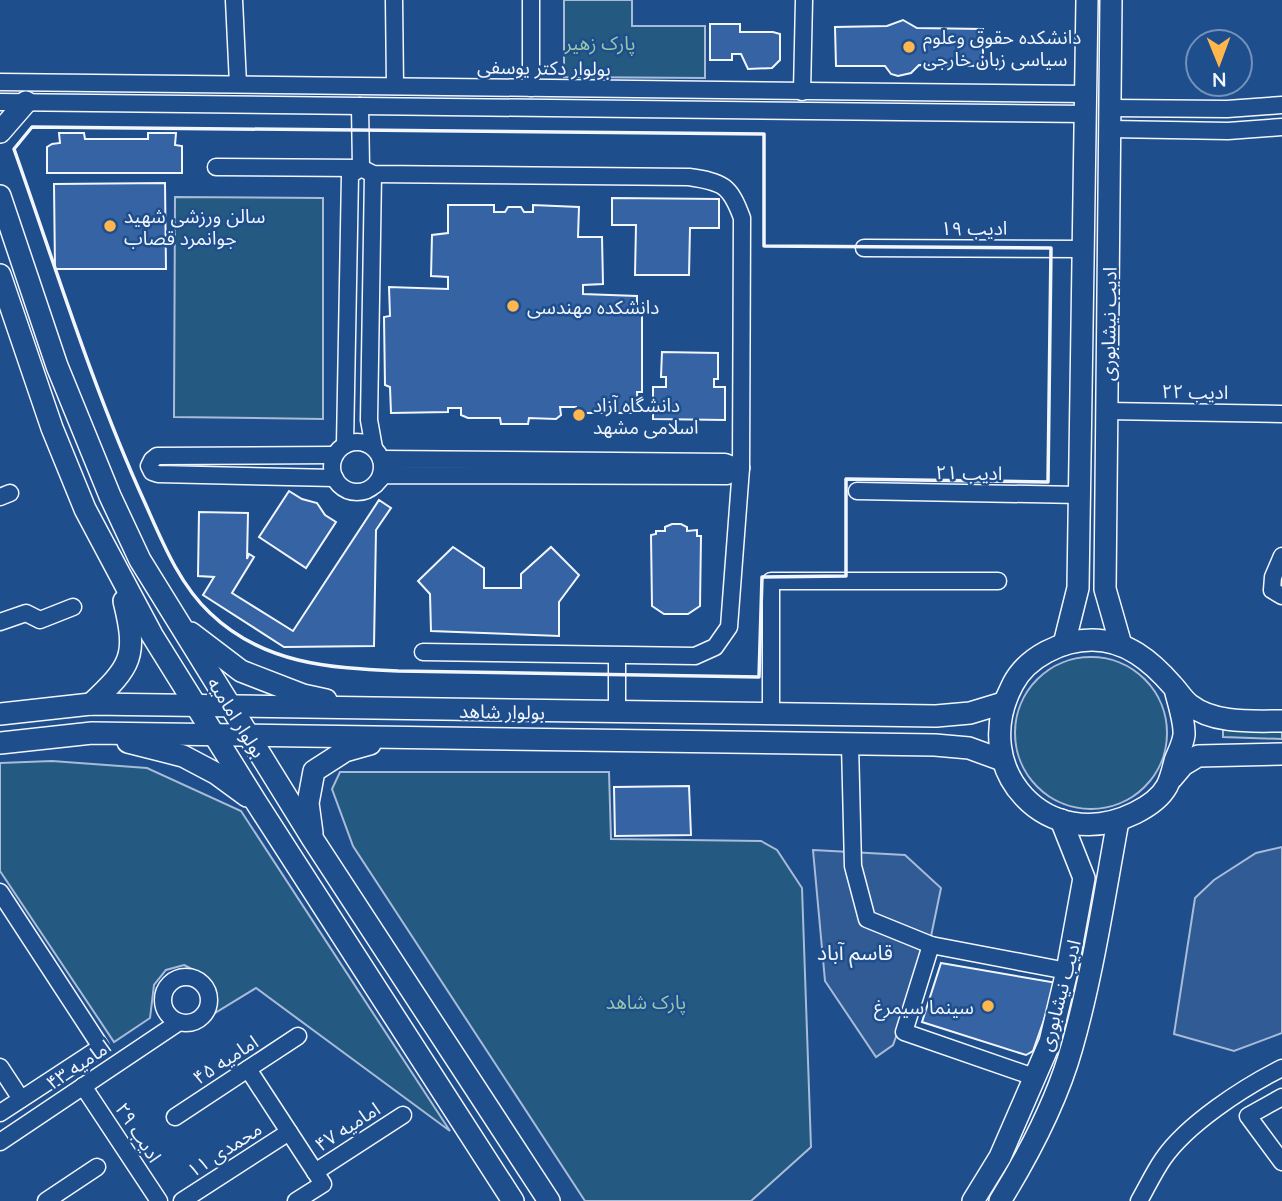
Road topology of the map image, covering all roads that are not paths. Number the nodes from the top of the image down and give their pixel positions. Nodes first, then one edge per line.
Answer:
1 (234, 0) edge
2 (394, 0) edge
3 (531, 0) edge
4 (804, 0) edge
5 (1087, 0) edge
6 (1111, 0) edge
7 (0, 82) edge
8 (238, 84) junction
9 (395, 86) junction
10 (531, 88) junction
11 (802, 92) junction
12 (0, 102) edge
13 (26, 102) junction
14 (1087, 104) junction
15 (1282, 105) edge
16 (360, 106) junction
17 (1111, 108) junction
18 (1282, 127) edge
19 (1110, 130) junction
20 (0, 132) edge
21 (216, 167) dead end
22 (367, 171) junction
23 (0, 196) edge
24 (864, 247) dead end
25 (1084, 248) junction
26 (0, 275) edge
27 (1107, 411) junction
28 (1282, 414) edge
29 (340, 450) junction
30 (378, 454) junction
31 (741, 468) junction
32 (334, 478) junction
33 (375, 485) junction
34 (857, 491) dead end
35 (1080, 495) junction
36 (1282, 556) edge
37 (117, 572) junction
38 (998, 581) dead end
39 (1282, 596) edge
40 (73, 607) dead end
41 (0, 622) edge
42 (179, 623) junction
43 (1063, 644) junction
44 (1121, 645) junction
45 (424, 652) dead end
46 (617, 656) junction
47 (1175, 689) junction
48 (1003, 703) junction
49 (91, 704) junction
50 (196, 706) junction
51 (231, 707) junction
52 (366, 709) junction
53 (617, 712) junction
54 (0, 714) edge
55 (771, 714) junction
56 (1282, 721) edge
57 (92, 733) junction
58 (215, 736) junction
59 (249, 736) junction
60 (394, 738) junction
61 (0, 743) edge
62 (850, 744) junction
63 (1282, 754) edge
64 (1002, 760) junction
65 (1168, 782) junction
66 (256, 802) junction
67 (1061, 820) junction
68 (1118, 821) junction
69 (312, 838) junction
70 (0, 892) edge
71 (931, 944) junction
72 (1068, 971) junction
73 (179, 1023) dead end
74 (298, 1036) dead end
75 (0, 1066) edge
76 (1282, 1068) edge
77 (248, 1069) junction
78 (1034, 1077) junction
79 (83, 1086) junction
80 (1282, 1097) edge
81 (21, 1099) junction
82 (0, 1113) edge
83 (402, 1115) dead end
84 (175, 1117) dead end
85 (289, 1132) junction
86 (0, 1142) edge
87 (1282, 1162) edge
88 (97, 1167) dead end
89 (319, 1178) junction
90 (46, 1201) edge
91 (159, 1201) edge
92 (182, 1201) edge
93 (296, 1201) edge
94 (513, 1201) edge
95 (549, 1201) edge
96 (973, 1201) edge
97 (1000, 1201) edge
98 (1139, 1201) edge

1 - 8 street
2 - 9 street
3 - 10 street
4 - 11 street
5 - 14 main road, ادیب نیشابوری
6 - 17 main road, ادیب نیشابوری
7 - 8 street, بولوار دکتر یوسفی
8 - 9 street, بولوار دکتر یوسفی
9 - 10 street, بولوار دکتر یوسفی
10 - 11 street, بولوار دکتر یوسفی
11 - 14 street, بولوار دکتر یوسفی
12 - 13 street
13 - 16 street
13 - 20 main road
14 - 16 street
14 - 25 main road, ادیب نیشابوری
15 - 17 street
16 - 22 street
17 - 19 main road, ادیب نیشابوری
18 - 19 street
19 - 27 main road, ادیب نیشابوری
21 - 22 street
22 - 29 street
22 - 30 street
22 - 31 street
23 - 42 main road, بولوار امامیه
24 - 25 street, ادیب ۱۹
25 - 35 main road, ادیب نیشابوری
26 - 37 main road, بولوار امامیه
27 - 28 street, ادیب ۲۲
27 - 44 main road, ادیب نیشابوری
29 - 30 street
29 - 32 street
29 - 32 street
30 - 31 street
30 - 33 street
31 - 33 street
31 - 46 street
32 - 33 street
34 - 35 street, ادیب ۲۱
35 - 43 main road, ادیب نیشابوری
36 - 39 street
37 - 49 main road
37 - 50 main road, بولوار امامیه
38 - 55 street
40 - 41 street
42 - 51 main road, بولوار امامیه
42 - 52 main road
43 - 44 main road
43 - 48 main road
44 - 47 main road
45 - 46 street
46 - 53 street
47 - 56 main road
47 - 65 main road
48 - 55 main road, بولوار شاهد
48 - 64 main road
49 - 50 main road, بولوار شاهد
49 - 54 main road, بولوار شاهد
50 - 51 main road, بولوار شاهد
50 - 58 main road, بولوار امامیه
51 - 52 main road, بولوار شاهد
51 - 59 main road, بولوار امامیه
52 - 53 main road, بولوار شاهد
53 - 55 main road, بولوار شاهد
57 - 58 main road, بولوار شاهد
57 - 61 main road, بولوار شاهد
57 - 66 main road
58 - 59 main road, بولوار شاهد
58 - 66 main road, بولوار امامیه
59 - 60 main road, بولوار شاهد
59 - 69 main road, بولوار امامیه
60 - 62 main road, بولوار شاهد
60 - 69 main road
62 - 64 main road, بولوار شاهد
62 - 71 street
63 - 65 main road
64 - 67 main road
65 - 68 main road
66 - 94 main road, بولوار امامیه
67 - 68 main road
67 - 72 main road, ادیب نیشابوری
68 - 97 main road, ادیب نیشابوری
69 - 95 main road, بولوار امامیه
70 - 81 street
71 - 72 street
71 - 78 street
72 - 78 main road, ادیب نیشابوری
73 - 79 street, امامیه ۴۳
74 - 77 street, امامیه ۴۵
75 - 81 street
76 - 98 street
77 - 84 street, امامیه ۴۵
77 - 85 street
78 - 96 main road, ادیب نیشابوری
79 - 86 street, امامیه ۴۳
79 - 91 street, ادیب ۲۹
80 - 87 street
81 - 82 street
83 - 89 street, امامیه ۴۷
85 - 89 street
85 - 92 street, محمدی ۱۱
88 - 90 street
89 - 93 street, امامیه ۴۷

